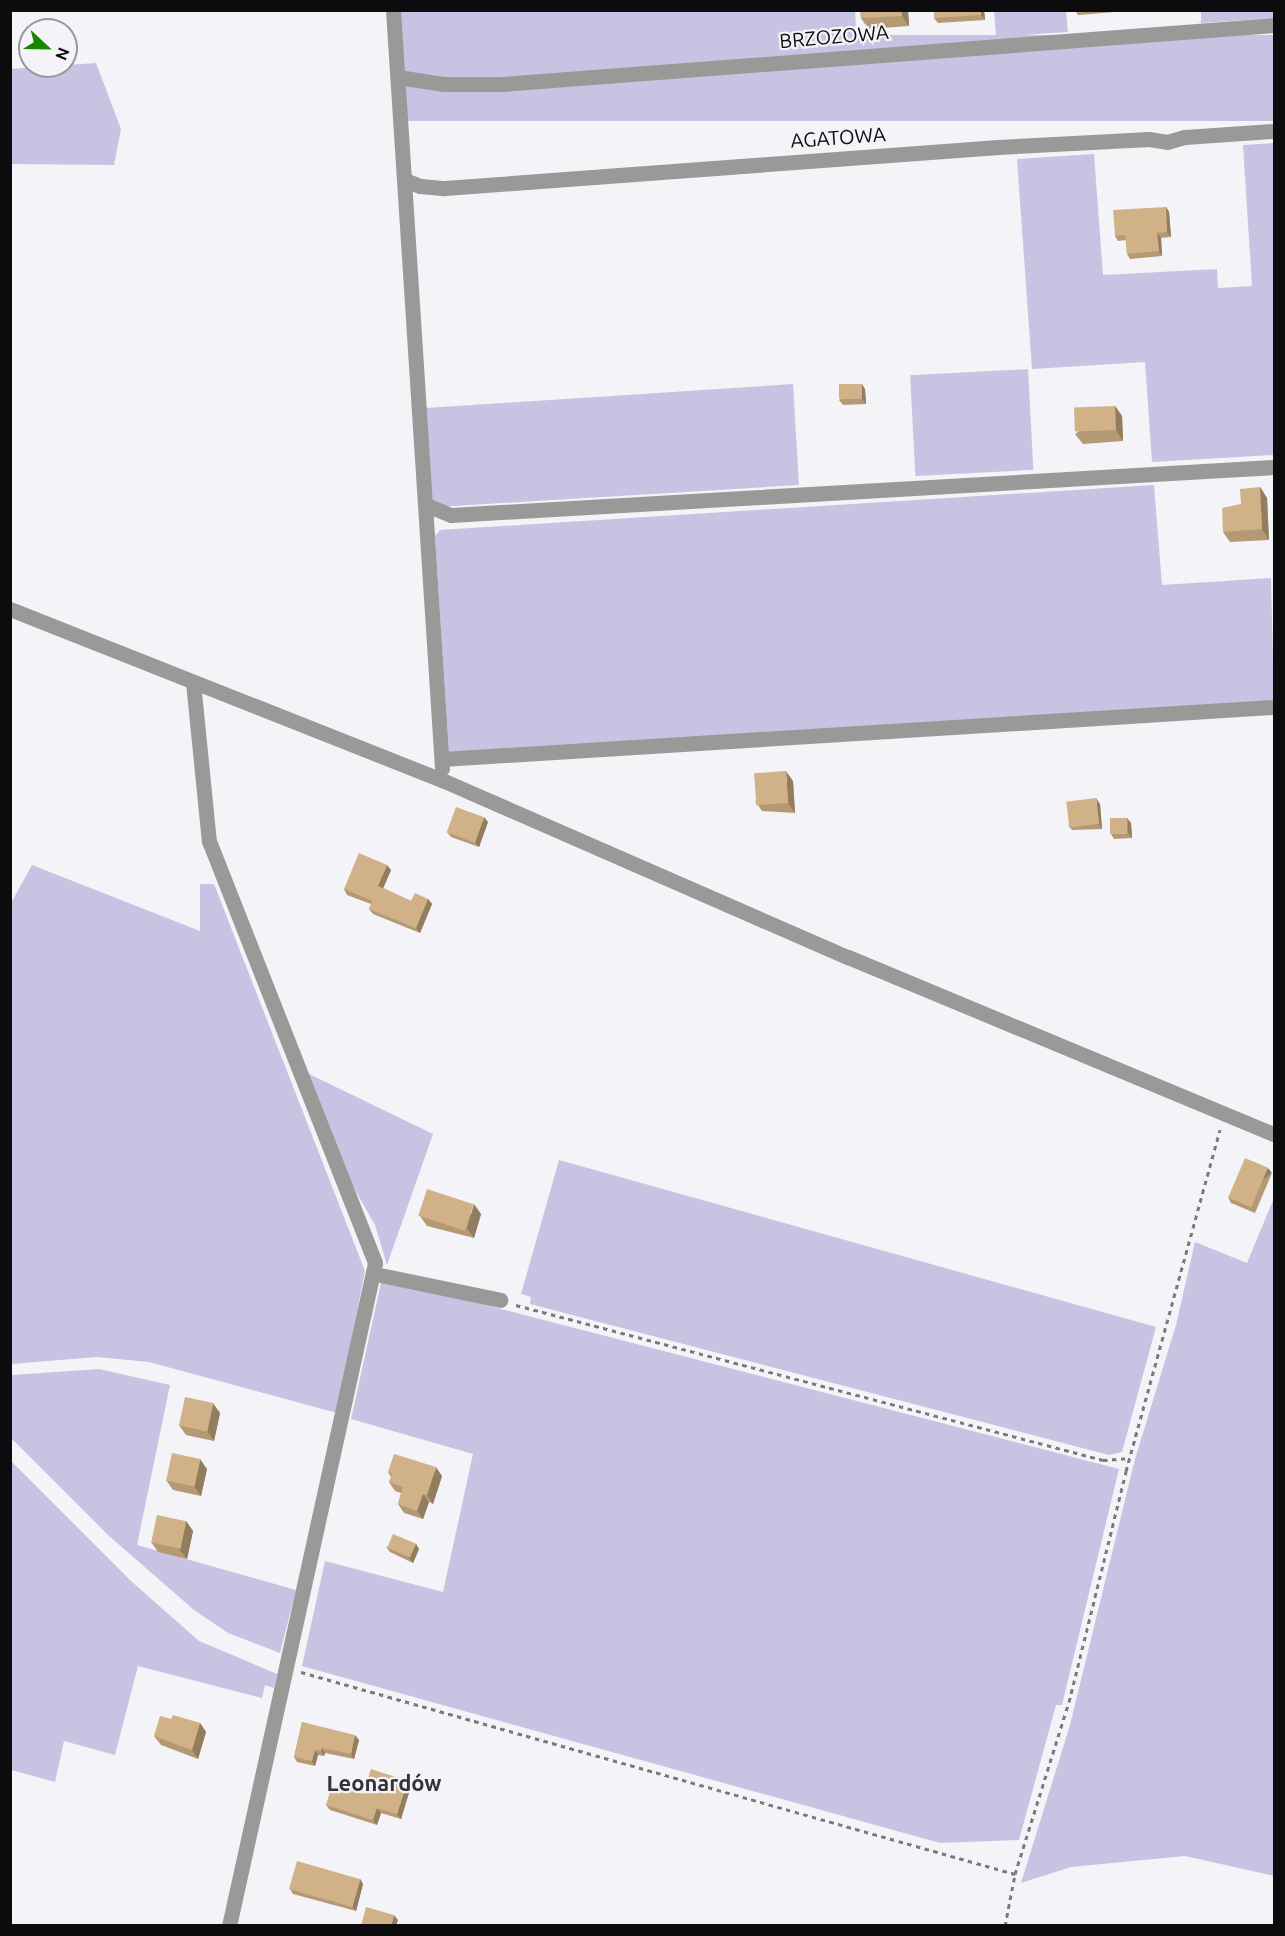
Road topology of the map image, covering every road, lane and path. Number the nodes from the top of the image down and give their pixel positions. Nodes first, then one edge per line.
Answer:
1 (393, 10) edge
2 (1275, 24) edge
3 (398, 77) junction
4 (1275, 131) edge
5 (405, 180) junction
6 (1275, 467) edge
7 (426, 505) junction
8 (10, 609) edge
9 (193, 682) junction
10 (1275, 707) edge
11 (442, 759) junction
12 (442, 780) junction
13 (1225, 1114) junction
14 (1275, 1134) edge
15 (375, 1274) junction
16 (500, 1300) joint
17 (1130, 1458) junction
18 (287, 1668) junction
19 (1015, 1874) junction
20 (229, 1926) edge
21 (1005, 1926) edge

1 - 3 street
2 - 3 street, BRZOZOWA
3 - 5 street
4 - 5 street, AGATOWA
5 - 7 street
6 - 7 street
7 - 11 street
8 - 9 street
9 - 12 street
9 - 15 street
10 - 11 street
11 - 12 street
12 - 13 street
13 - 14 street
13 - 17 path
15 - 16 street
15 - 18 street
16 - 17 path
17 - 19 path
18 - 19 path
18 - 20 street
19 - 21 path

